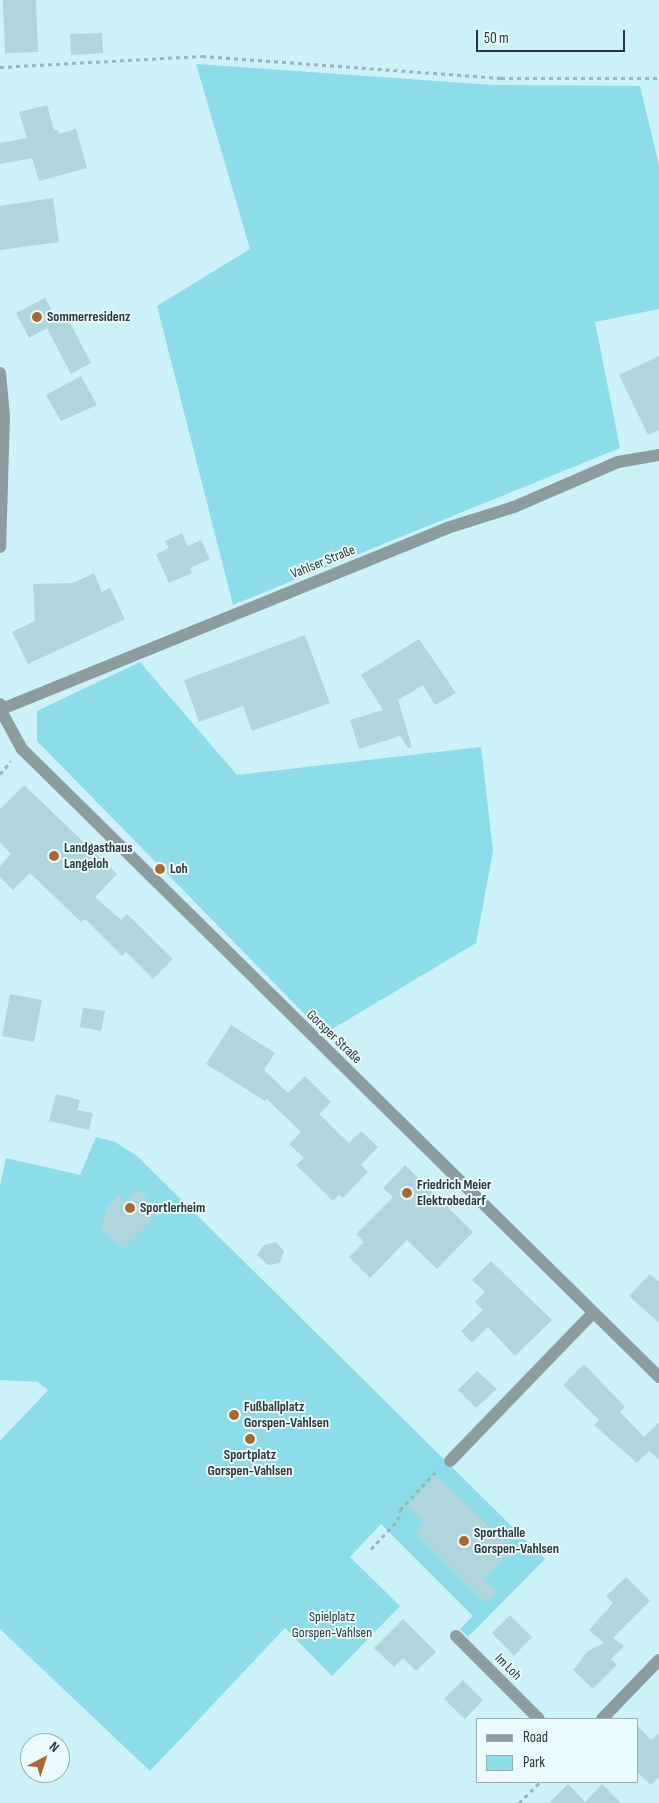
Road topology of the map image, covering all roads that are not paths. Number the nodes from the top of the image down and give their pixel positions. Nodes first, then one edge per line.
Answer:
1 (0, 373) edge
2 (659, 455) edge
3 (0, 547) edge
4 (0, 707) edge
5 (593, 1313) junction
6 (659, 1377) edge
7 (450, 1461) road end
8 (456, 1636) dead end
9 (659, 1660) edge
10 (538, 1718) edge
11 (603, 1718) edge

1 - 3 street
2 - 4 street, Vahlser Straße
4 - 5 street, Gorsper Straße
5 - 6 street, Gorsper Straße
5 - 7 street
8 - 10 street, Im Loh
9 - 11 street

